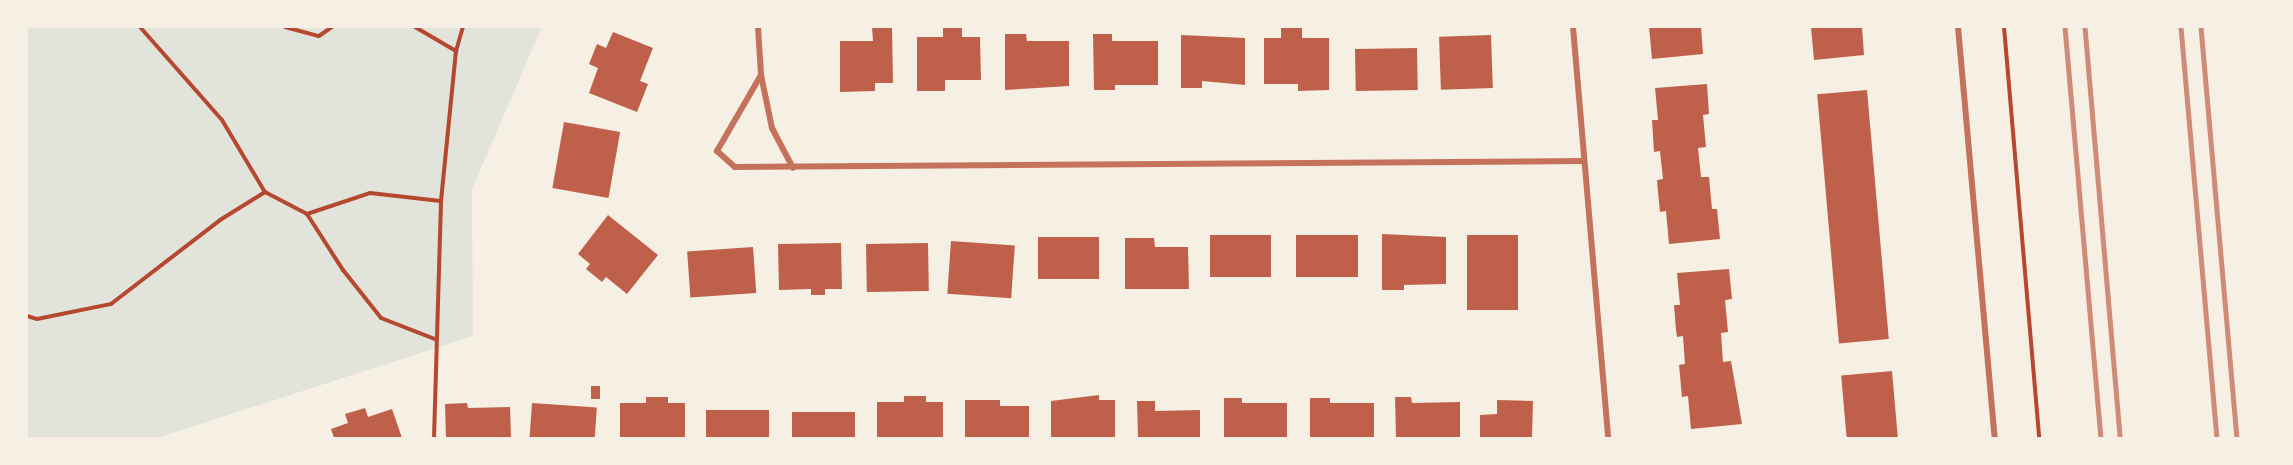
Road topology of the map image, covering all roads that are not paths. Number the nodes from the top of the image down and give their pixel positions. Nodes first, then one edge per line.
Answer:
1 (758, 27) edge
2 (1573, 27) edge
3 (1958, 27) edge
4 (761, 75) junction
5 (1584, 161) junction
6 (793, 168) junction
7 (1608, 438) edge
8 (1995, 438) edge

1 - 4 street
2 - 5 street
3 - 8 street
4 - 6 street
4 - 6 street
5 - 6 street
5 - 7 street

